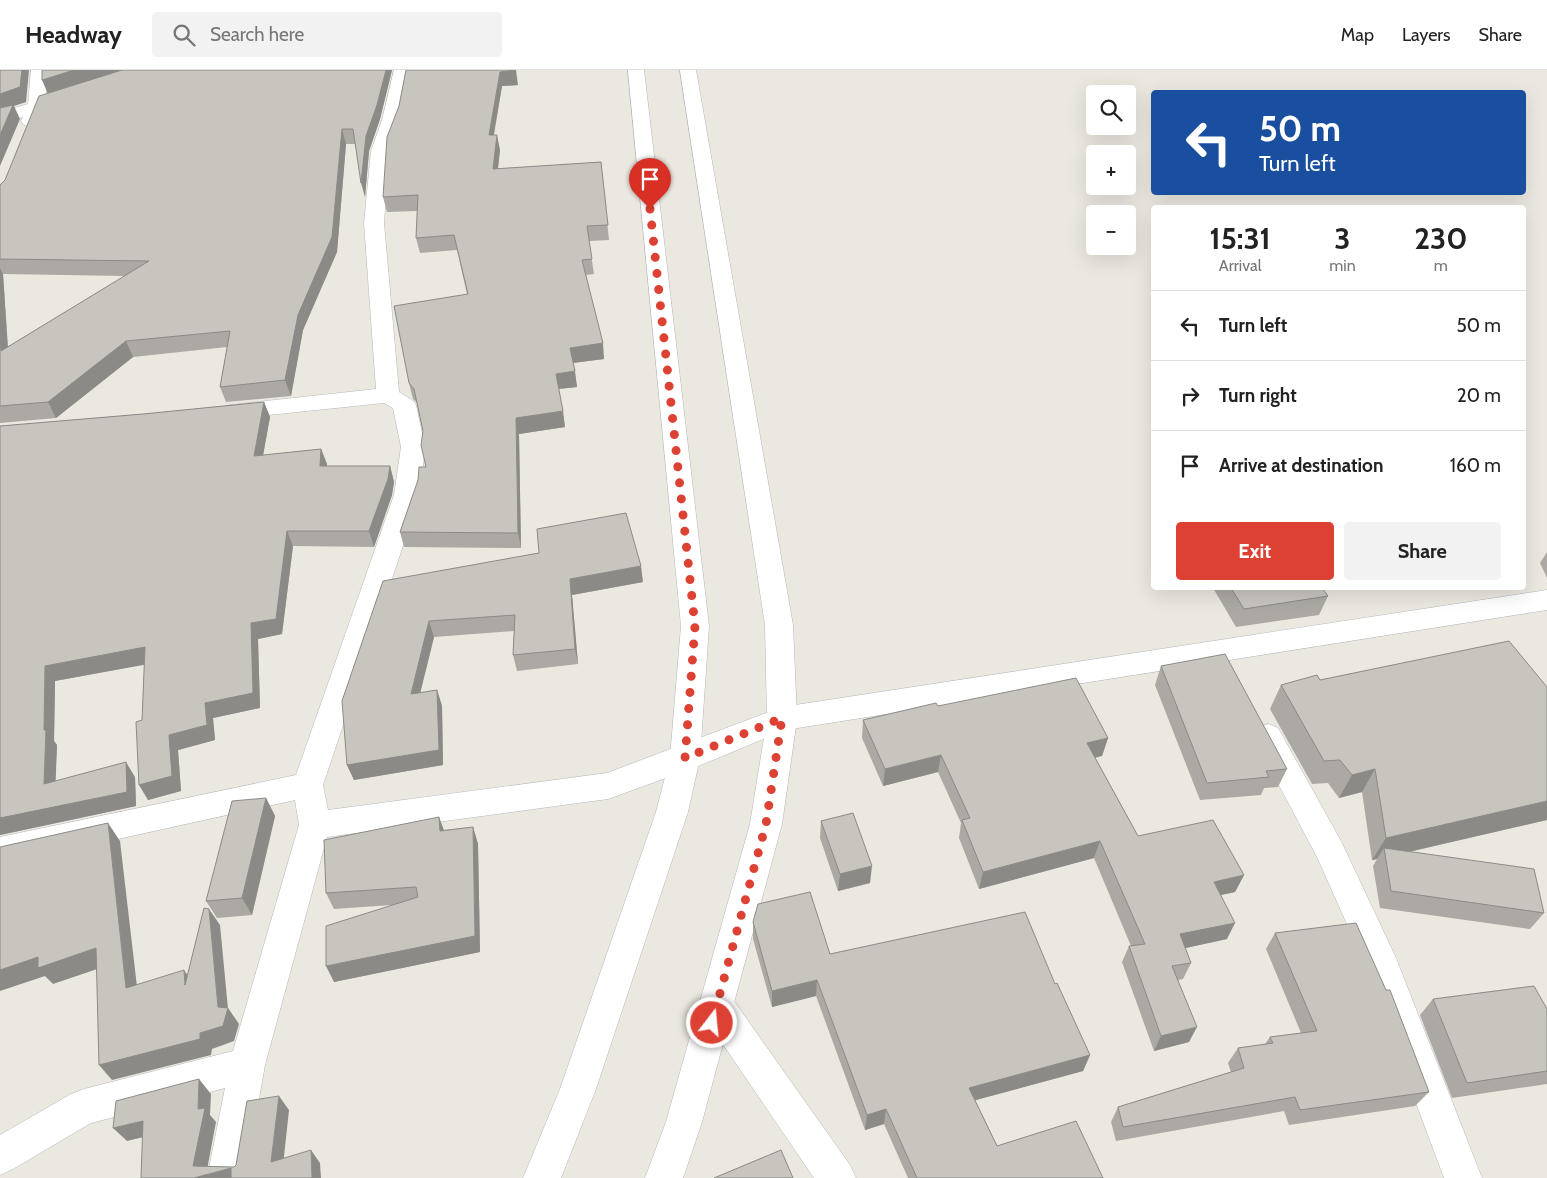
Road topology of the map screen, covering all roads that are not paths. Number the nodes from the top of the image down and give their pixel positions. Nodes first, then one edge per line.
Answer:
1 (39, 70) edge
2 (402, 70) edge
3 (636, 70) edge
4 (688, 70) edge
5 (82, 91) edge
6 (36, 107) junction
7 (0, 118) edge
8 (25, 133) edge
9 (388, 395) junction
10 (209, 414) edge
11 (1546, 605) edge
12 (1254, 711) edge
13 (782, 718) junction
14 (685, 758) junction
15 (308, 786) junction
16 (315, 825) junction
17 (0, 851) edge
18 (717, 1006) junction
19 (247, 1065) junction
20 (0, 1156) edge
21 (226, 1178) edge
22 (542, 1178) edge
23 (664, 1178) edge
24 (837, 1178) edge
25 (1463, 1178) edge

1 - 6 street
2 - 9 street
3 - 14 street
4 - 13 street
5 - 6 street
6 - 7 street
6 - 8 street
9 - 10 street
9 - 15 street
11 - 13 street
12 - 25 street
13 - 14 street
13 - 18 street
14 - 16 street
14 - 22 street
15 - 16 street
15 - 17 street
16 - 19 street
18 - 23 street
18 - 24 street
19 - 20 street
19 - 21 street

